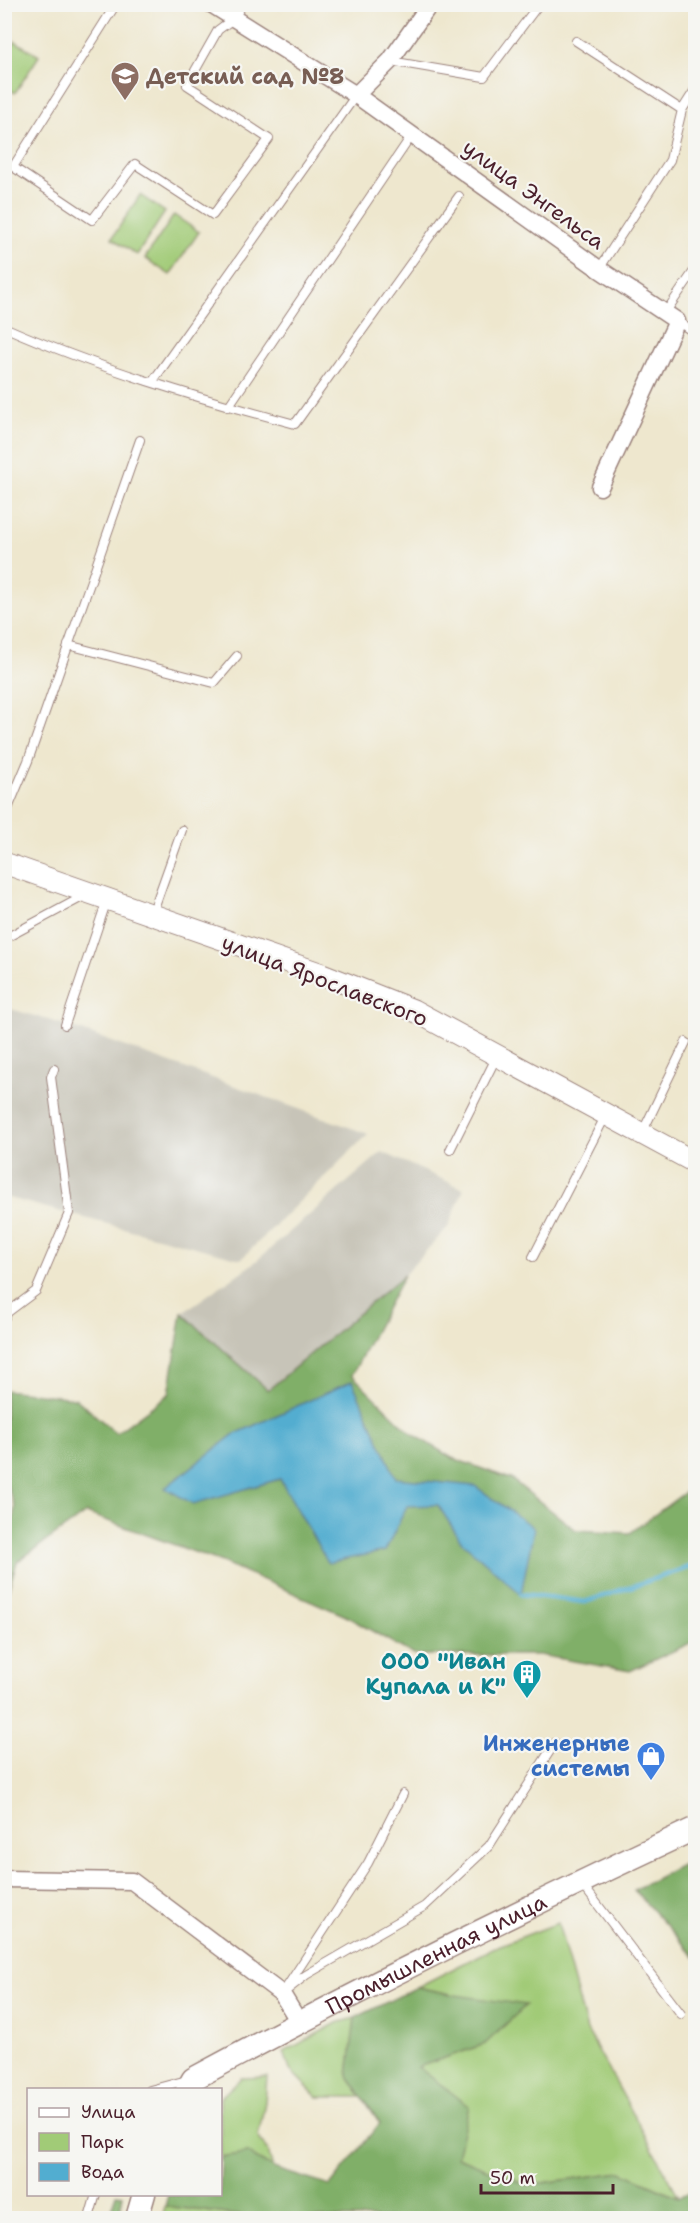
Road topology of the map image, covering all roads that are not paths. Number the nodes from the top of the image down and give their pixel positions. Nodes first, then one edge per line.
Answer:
1 (116, 4) edge
2 (211, 4) edge
3 (243, 4) edge
4 (430, 4) edge
5 (539, 4) edge
6 (233, 19) junction
7 (576, 41) dead end
8 (390, 61) junction
9 (696, 88) edge
10 (356, 95) junction
11 (682, 110) junction
12 (412, 135) junction
13 (459, 196) dead end
14 (696, 268) edge
15 (599, 269) junction
16 (671, 317) junction
17 (4, 327) edge
18 (696, 334) edge
19 (153, 381) junction
20 (228, 406) junction
21 (140, 440) dead end
22 (600, 487) dead end
23 (69, 645) junction
24 (237, 656) dead end
25 (4, 818) edge
26 (182, 830) dead end
27 (4, 863) edge
28 (99, 896) junction
29 (152, 915) junction
30 (4, 939) edge
31 (65, 1025) dead end
32 (686, 1042) dead end
33 (498, 1056) junction
34 (54, 1069) dead end
35 (606, 1114) junction
36 (642, 1134) junction
37 (450, 1150) dead end
38 (696, 1163) edge
39 (533, 1257) dead end
40 (6, 1314) edge
41 (555, 1743) dead end
42 (403, 1794) dead end
43 (696, 1828) edge
44 (4, 1879) edge
45 (580, 1882) junction
46 (282, 1994) junction
47 (681, 2014) dead end
48 (299, 2022) junction
49 (190, 2084) edge
50 (163, 2088) edge
51 (95, 2196) edge
52 (143, 2196) edge
53 (89, 2218) edge
54 (137, 2218) edge

1 - 6 lane
2 - 6 street, улица Энгельса
3 - 6 lane
4 - 8 street
5 - 8 lane
6 - 10 street, улица Энгельса
7 - 11 lane
8 - 10 street
9 - 11 lane
10 - 12 street, улица Энгельса
10 - 19 lane
11 - 15 lane
12 - 15 street, улица Энгельса
12 - 20 lane
13 - 20 lane
14 - 16 lane
15 - 16 street, улица Энгельса
16 - 18 lane
16 - 22 street
17 - 19 lane
19 - 20 lane
21 - 23 lane
23 - 24 lane
23 - 25 lane
26 - 29 lane
27 - 28 street, улица Ярославского
28 - 29 street, улица Ярославского
28 - 30 lane
28 - 31 lane
29 - 33 street, улица Ярославского
32 - 36 lane
33 - 35 street, улица Ярославского
33 - 37 lane
34 - 40 lane
35 - 36 street, улица Ярославского
35 - 39 lane
36 - 38 street, улица Ярославского
41 - 46 lane
42 - 46 lane
43 - 45 main road, Промышленная улица
44 - 46 street
45 - 47 lane
45 - 48 main road, Промышленная улица
46 - 48 street
48 - 49 main road, Промышленная улица
49 - 50 lane
51 - 53 lane
52 - 54 main road

